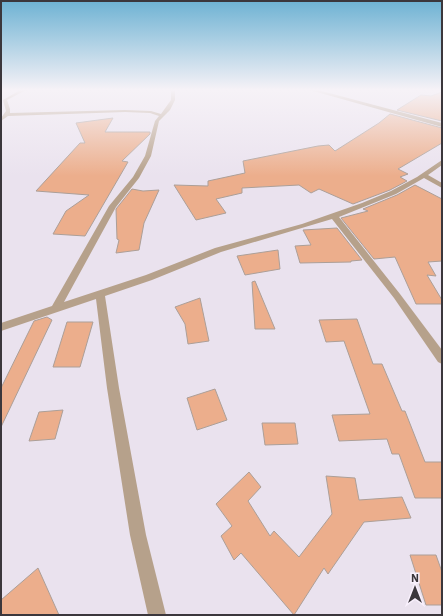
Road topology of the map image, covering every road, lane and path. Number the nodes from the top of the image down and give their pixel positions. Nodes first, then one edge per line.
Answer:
1 (160, 118) edge
2 (415, 118) edge
3 (442, 125) edge
4 (442, 162) edge
5 (425, 176) junction
6 (442, 186) edge
7 (333, 215) junction
8 (100, 294) junction
9 (56, 308) junction
10 (1, 327) edge
11 (442, 359) edge
12 (157, 615) edge

1 - 9 street
2 - 3 street
4 - 5 street
5 - 6 street
5 - 7 street
7 - 8 street
7 - 11 street
8 - 9 street
8 - 12 street
9 - 10 street

